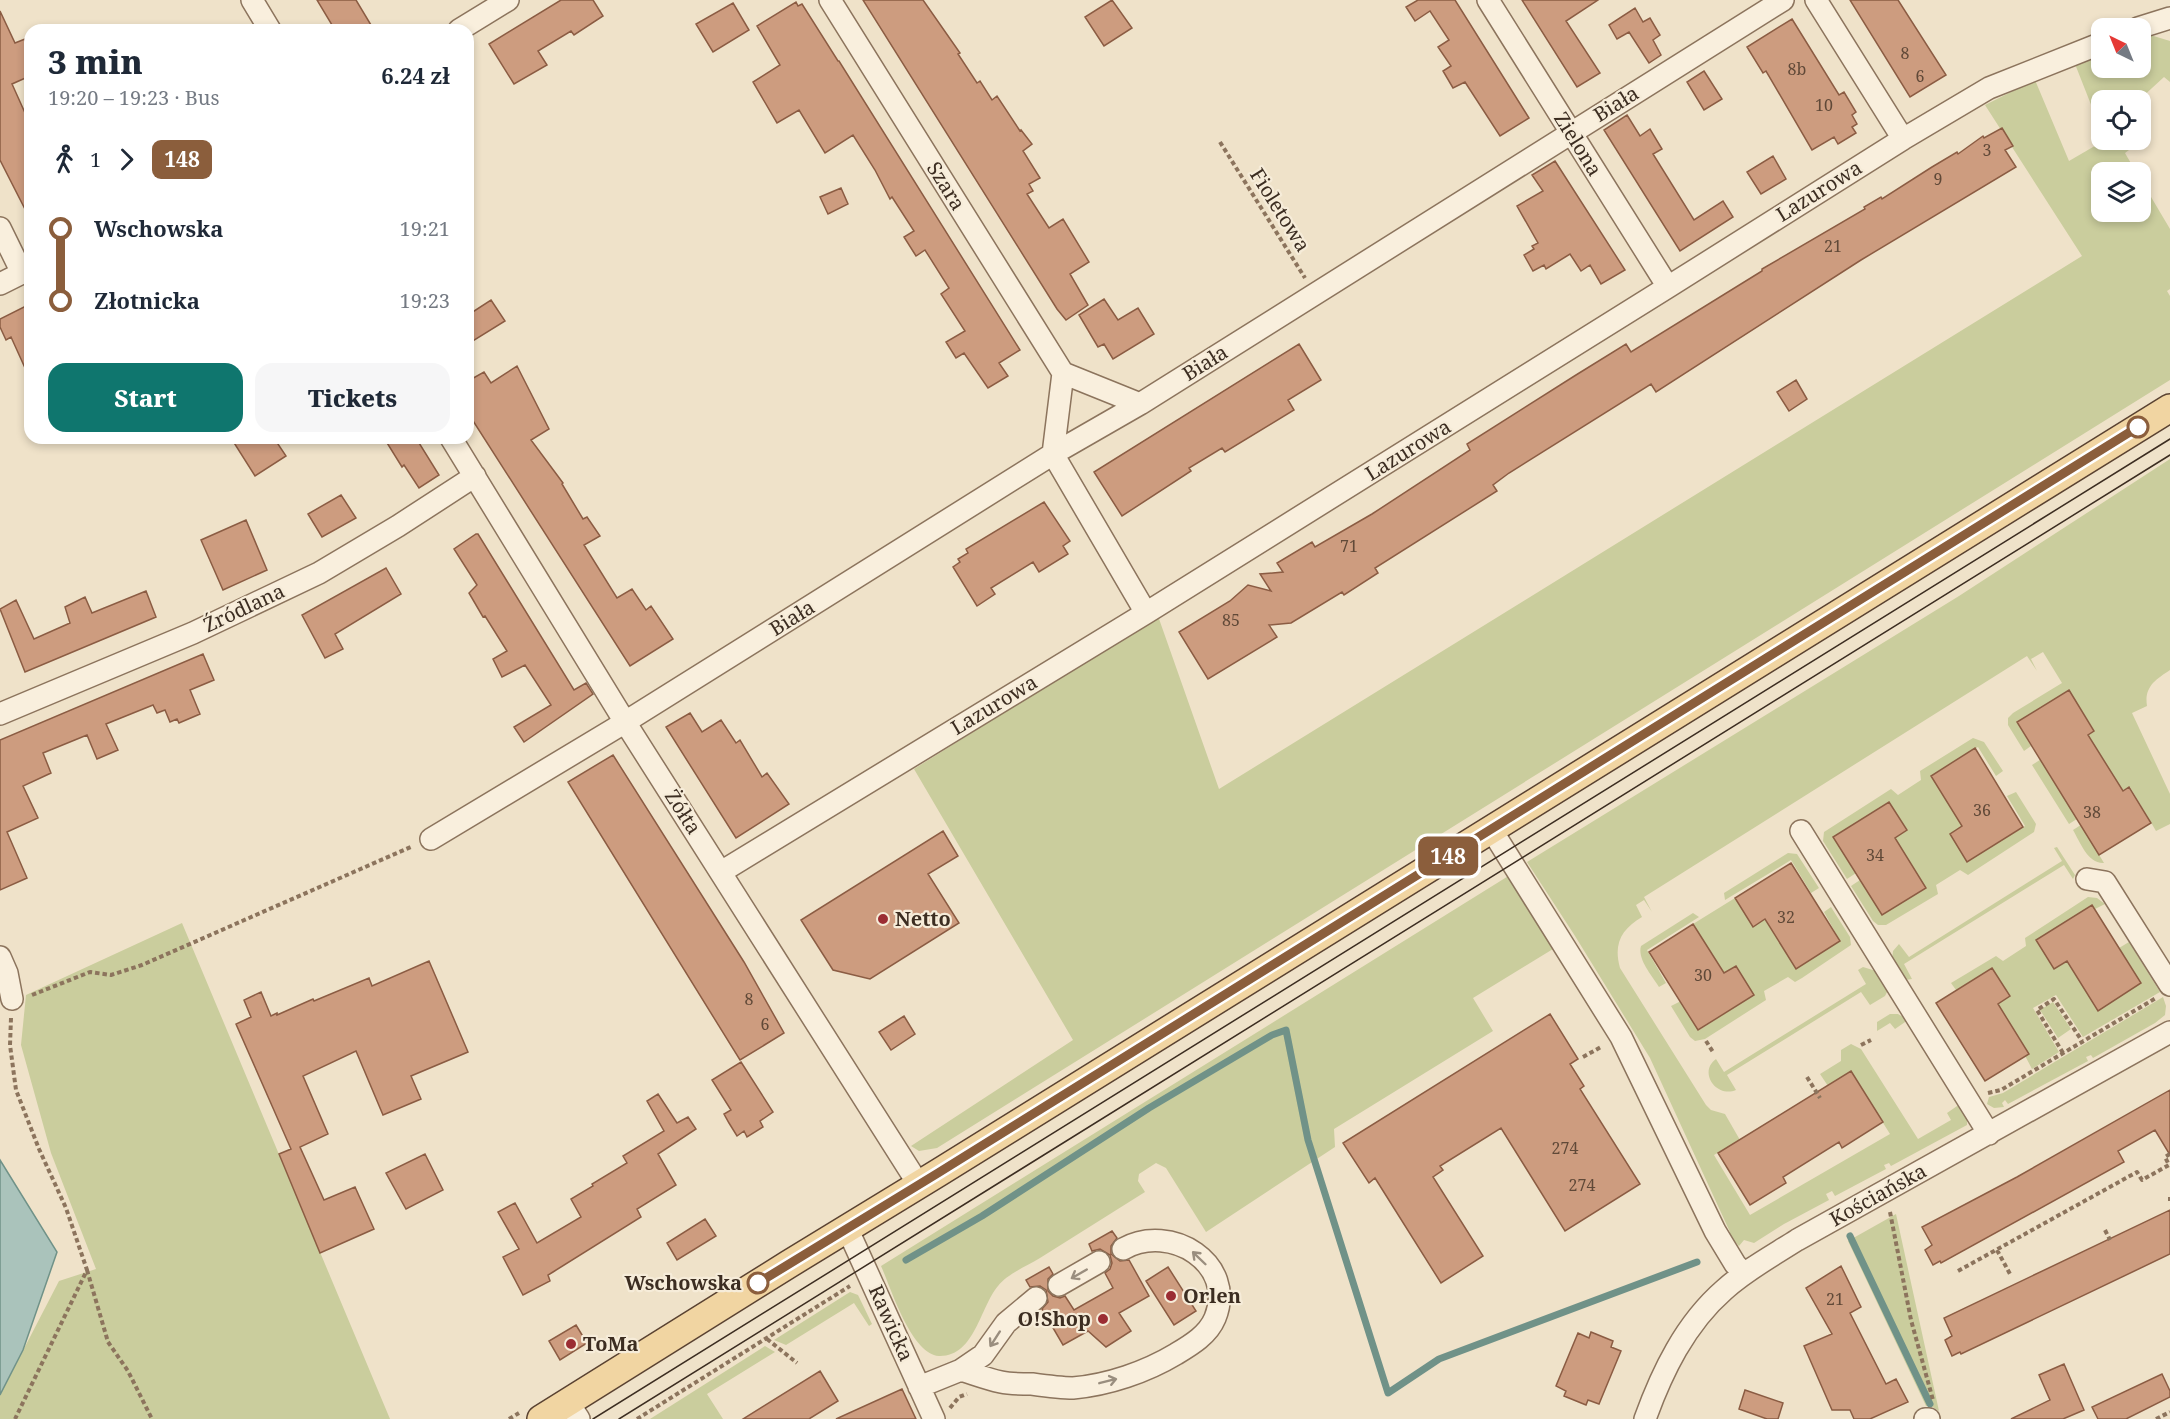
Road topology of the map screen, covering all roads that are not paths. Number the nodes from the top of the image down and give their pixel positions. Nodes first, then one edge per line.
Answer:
1 (252, 0) edge
2 (508, 0) edge
3 (830, 0) edge
4 (1488, 0) edge
5 (1783, 0) edge
6 (1816, 0) edge
7 (2170, 18) edge
8 (266, 24) edge
9 (469, 24) edge
10 (2151, 24) edge
11 (2091, 47) edge
12 (1571, 132) junction
13 (1903, 139) junction
14 (0, 228) edge
15 (24, 268) edge
16 (24, 272) edge
17 (0, 284) edge
18 (1668, 287) junction
19 (1063, 372) junction
20 (1140, 404) junction
21 (2170, 408) edge
22 (455, 444) edge
23 (1053, 454) junction
24 (475, 476) junction
25 (1146, 613) junction
26 (0, 714) edge
27 (625, 722) junction
28 (1491, 829) junction
29 (1801, 831) dead end
30 (431, 839) road end
31 (722, 872) junction
32 (2087, 879) dead end
33 (0, 957) edge
34 (2167, 989) edge
35 (12, 999) road end
36 (2170, 1032) edge
37 (1989, 1134) junction
38 (919, 1185) junction
39 (847, 1228) junction
40 (1123, 1249) dead end
41 (1099, 1262) dead end
42 (1744, 1274) junction
43 (1059, 1285) dead end
44 (1036, 1299) dead end
45 (962, 1370) junction
46 (919, 1388) junction
47 (574, 1411) edge
48 (941, 1415) edge
49 (542, 1419) edge
50 (1645, 1419) edge

1 - 8 street
2 - 9 street
3 - 19 street, Szara
4 - 12 street, Zielona
5 - 12 street, Biała
6 - 13 street
7 - 10 street
11 - 13 street, Lazurowa
12 - 18 street, Zielona
12 - 20 street, Biała
13 - 18 street, Lazurowa
14 - 15 street
16 - 17 street
18 - 25 street, Lazurowa
19 - 20 street
19 - 23 street
20 - 23 street, Biała
21 - 28 main road
22 - 24 street, Żółta
23 - 25 street
23 - 27 street, Biała
24 - 26 street, Źródlana
24 - 27 street, Żółta
25 - 31 street, Lazurowa
27 - 30 street, Biała
27 - 31 street, Żółta
28 - 38 main road
28 - 42 street
29 - 37 street
31 - 38 street, Żółta
32 - 34 street
33 - 35 street
36 - 37 street, Kościańska
37 - 42 street, Kościańska
38 - 39 main road
39 - 46 street, Rawicka
39 - 47 main road
45 -> 40 street
41 -> 43 street
42 - 50 street, Kościańska
44 -> 45 street
45 - 46 street
46 - 48 street, Rawicka
47 - 49 main road

